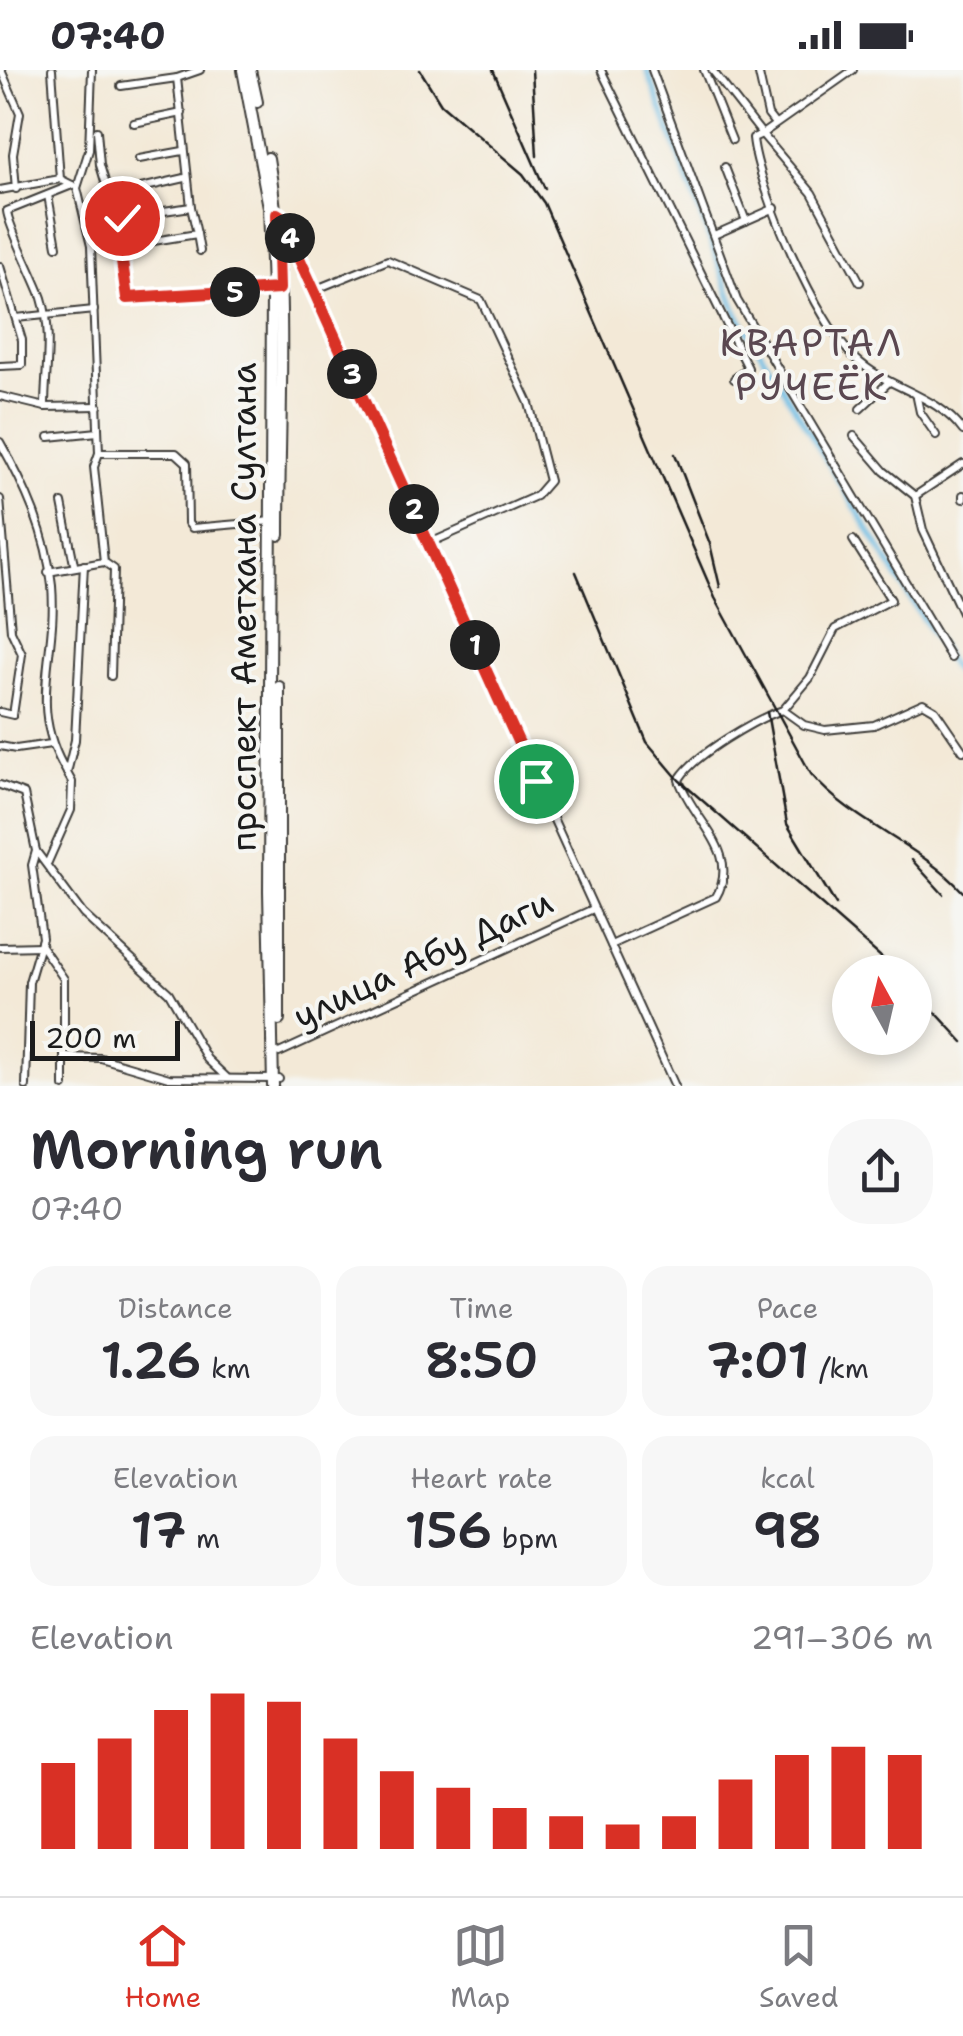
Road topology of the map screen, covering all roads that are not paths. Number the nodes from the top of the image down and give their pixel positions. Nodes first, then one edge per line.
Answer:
1 (2, 70) edge
2 (52, 70) edge
3 (92, 70) edge
4 (200, 70) edge
5 (246, 70) edge
6 (601, 70) edge
7 (652, 70) edge
8 (704, 70) edge
9 (712, 70) edge
10 (758, 70) edge
11 (853, 70) edge
12 (177, 78) junction
13 (122, 86) dead end
14 (182, 113) junction
15 (134, 122) dead end
16 (775, 124) junction
17 (97, 132) dead end
18 (762, 134) junction
19 (732, 140) dead end
20 (183, 151) junction
21 (139, 159) dead end
22 (725, 167) dead end
23 (186, 178) junction
24 (60, 179) junction
25 (75, 186) junction
26 (141, 188) dead end
27 (16, 189) junction
28 (0, 190) edge
29 (48, 194) junction
30 (191, 207) junction
31 (775, 208) junction
32 (273, 210) junction
33 (116, 218) junction
34 (746, 221) junction
35 (197, 234) junction
36 (714, 235) junction
37 (142, 243) dead end
38 (57, 246) dead end
39 (200, 251) dead end
40 (0, 266) edge
41 (860, 282) dead end
42 (276, 290) junction
43 (314, 290) junction
44 (94, 310) junction
45 (45, 313) junction
46 (16, 318) junction
47 (0, 366) edge
48 (734, 379) dead end
49 (888, 382) junction
50 (0, 396) edge
51 (917, 398) junction
52 (98, 406) junction
53 (45, 408) junction
54 (860, 409) dead end
55 (963, 431) edge
56 (98, 432) junction
57 (49, 436) dead end
58 (854, 436) dead end
59 (936, 436) dead end
60 (0, 442) edge
61 (99, 452) junction
62 (963, 464) edge
63 (915, 496) junction
64 (0, 499) edge
65 (62, 503) dead end
66 (276, 521) junction
67 (853, 540) dead end
68 (430, 542) junction
69 (104, 562) junction
70 (74, 564) junction
71 (84, 566) junction
72 (48, 572) junction
73 (963, 615) edge
74 (952, 658) dead end
75 (111, 676) dead end
76 (783, 710) junction
77 (0, 712) edge
78 (52, 744) junction
79 (0, 746) edge
80 (963, 751) edge
81 (67, 773) junction
82 (0, 785) edge
83 (36, 851) junction
84 (48, 862) junction
85 (593, 909) junction
86 (611, 945) junction
87 (41, 946) junction
88 (0, 947) edge
89 (276, 1052) junction
90 (65, 1057) junction
91 (226, 1077) junction
92 (276, 1083) edge
93 (26, 1086) edge
94 (62, 1086) edge
95 (675, 1086) edge

1 - 27 street
2 - 24 street
3 - 25 street
4 - 12 street
5 - 32 main road
6 - 48 street
7 - 36 street
8 - 19 street
9 - 18 street
10 - 16 street
11 - 16 street
12 - 13 street
12 - 14 street
14 - 15 street
14 - 20 street
16 - 18 street
17 - 33 street
18 - 31 street
18 - 41 street
20 - 21 street
20 - 23 street
22 - 34 street
23 - 26 street
23 - 30 street
24 - 25 street
24 - 27 street
25 - 29 street
25 - 44 street
27 - 28 street
29 - 38 street
29 - 45 street
30 - 33 street
30 - 35 street
31 - 34 street
31 - 49 street
32 - 42 main road
32 - 43 street
33 - 42 street
34 - 36 street
35 - 37 street
35 - 39 street
36 - 74 street
40 - 46 street
42 - 66 main road
43 - 68 street
43 - 68 street
44 - 45 street
44 - 52 street
45 - 46 street
45 - 53 street
46 - 47 street
49 - 51 street
49 - 54 street
50 - 53 street
51 - 55 street
51 - 59 street
52 - 53 street
52 - 56 street
56 - 57 street
56 - 61 street
58 - 63 street
60 - 72 street
61 - 66 street
61 - 69 street
62 - 63 street
63 - 73 street
64 - 77 street
65 - 70 street
66 - 89 main road
67 - 76 street
68 - 85 street
69 - 71 street
69 - 75 street
70 - 71 street
70 - 72 street
71 - 81 street
72 - 78 street
76 - 80 street
76 - 86 street
78 - 79 street
78 - 81 street
81 - 84 street
82 - 83 street
83 - 84 street
83 - 87 street
84 - 91 street
85 - 86 street
85 - 89 street, улица Абу Даги
86 - 95 street
87 - 88 street
87 - 90 street
87 - 93 street
89 - 92 main road
90 - 91 street
90 - 94 street
91 - 92 street

